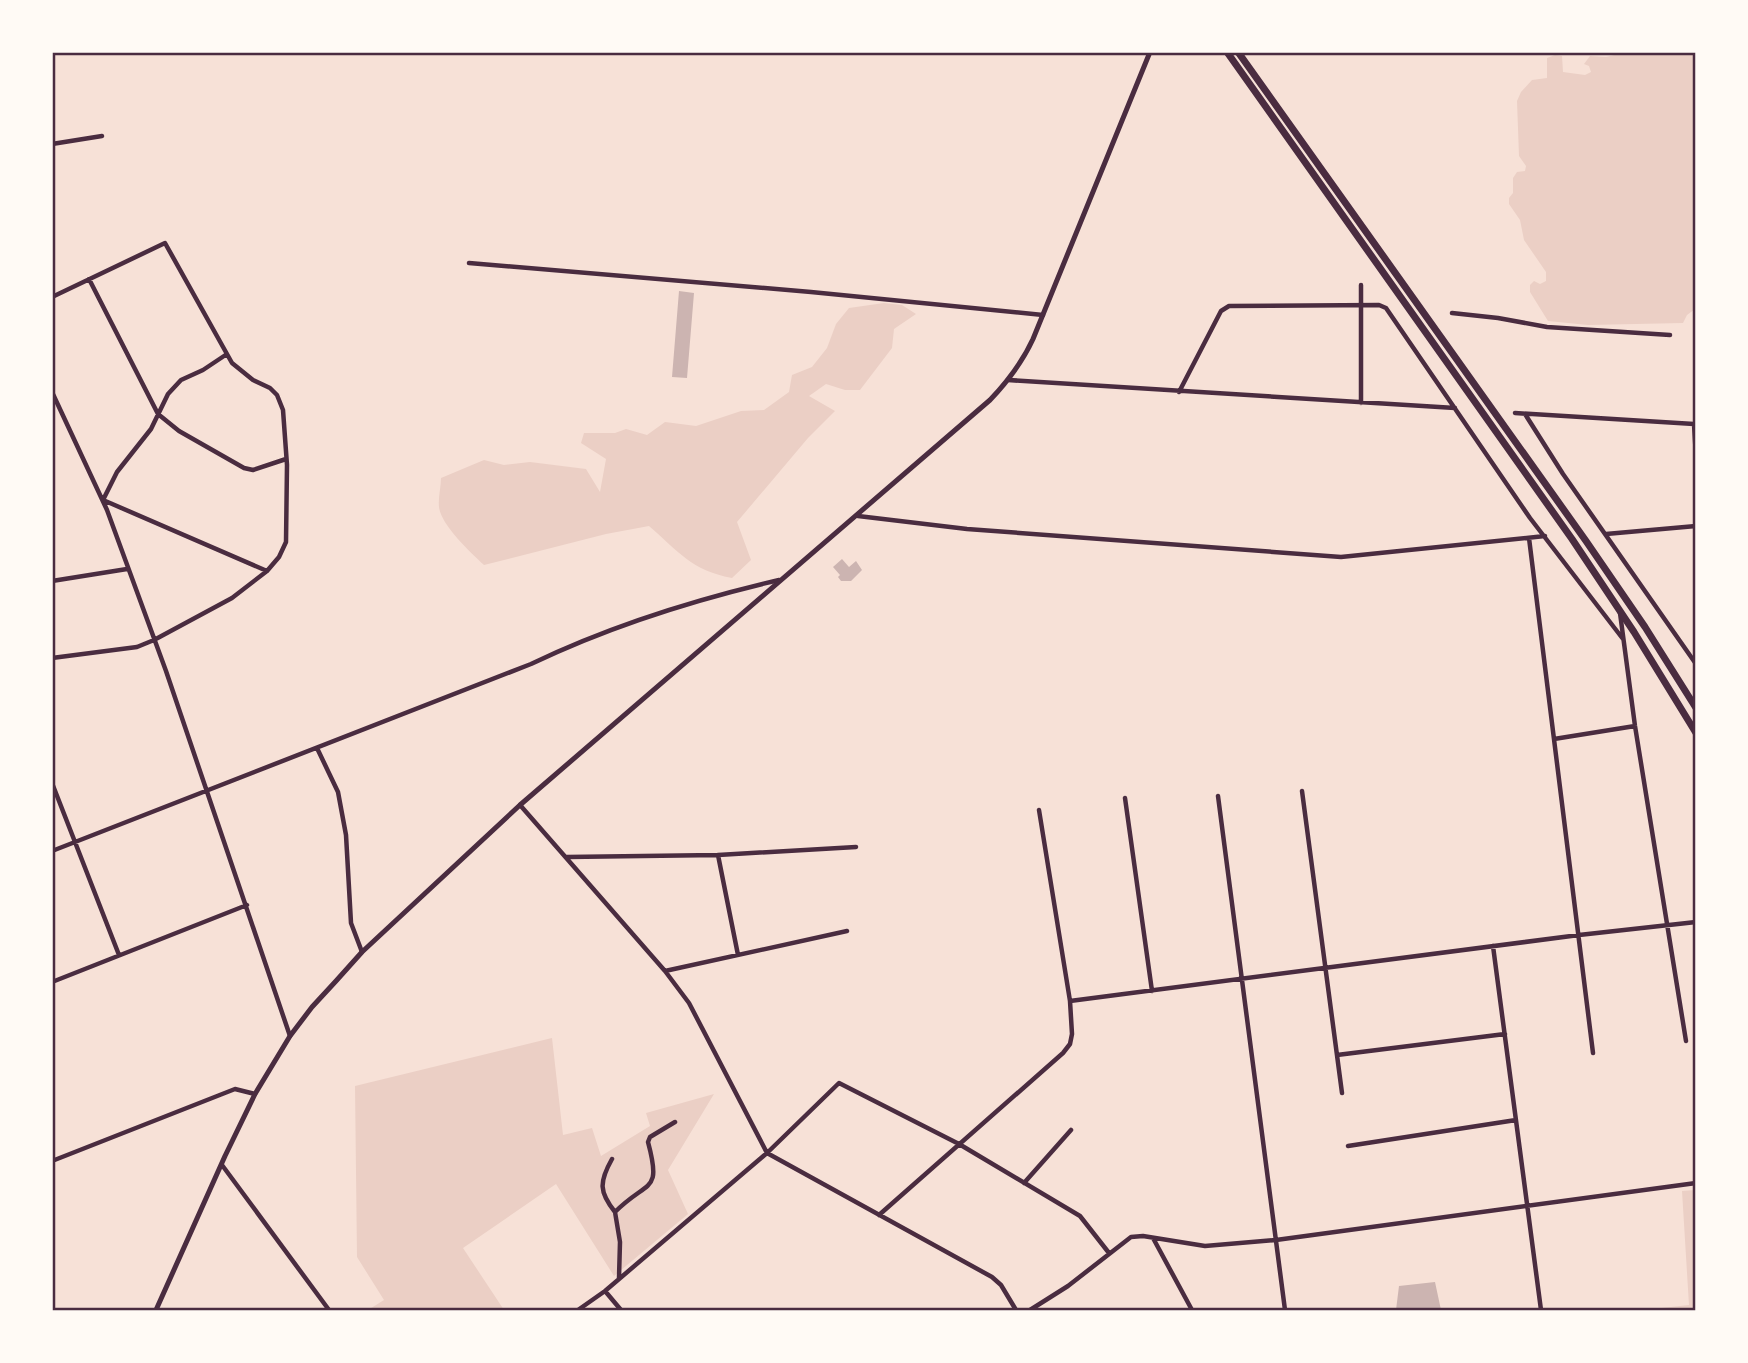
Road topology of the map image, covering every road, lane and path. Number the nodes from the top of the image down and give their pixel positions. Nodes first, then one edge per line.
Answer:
1 (1150, 52) edge
2 (1227, 52) edge
3 (1238, 52) edge
4 (102, 136) dead end
5 (52, 144) edge
6 (469, 263) dead end
7 (89, 279) junction
8 (1361, 285) dead end
9 (52, 297) edge
10 (1361, 306) junction
11 (1452, 313) dead end
12 (1042, 315) junction
13 (1670, 335) dead end
14 (227, 354) junction
15 (1696, 373) edge
16 (1008, 380) junction
17 (1179, 391) junction
18 (52, 392) edge
19 (1361, 402) junction
20 (1456, 408) junction
21 (1515, 413) dead end
22 (158, 414) junction
23 (1525, 414) junction
24 (1694, 424) junction
25 (1696, 457) edge
26 (286, 459) junction
27 (103, 500) junction
28 (858, 516) junction
29 (1696, 526) edge
30 (1605, 534) junction
31 (1545, 536) junction
32 (1530, 538) junction
33 (127, 569) junction
34 (267, 571) junction
35 (779, 580) junction
36 (52, 581) edge
37 (1620, 611) junction
38 (1623, 639) junction
39 (154, 640) junction
40 (52, 658) edge
41 (1696, 664) edge
42 (1696, 708) edge
43 (1635, 726) junction
44 (1696, 733) edge
45 (1554, 739) junction
46 (317, 748) junction
47 (52, 783) edge
48 (1301, 791) dead end
49 (207, 792) junction
50 (1218, 796) dead end
51 (1125, 798) dead end
52 (520, 805) junction
53 (1039, 810) dead end
54 (74, 842) junction
55 (856, 847) dead end
56 (52, 851) edge
57 (718, 855) junction
58 (567, 857) junction
59 (247, 905) junction
60 (1696, 922) edge
61 (1667, 925) junction
62 (847, 930) dead end
63 (1579, 935) junction
64 (1493, 946) junction
65 (362, 952) junction
66 (738, 955) junction
67 (119, 956) junction
68 (1325, 969) junction
69 (666, 971) junction
70 (1242, 980) junction
71 (52, 982) edge
72 (1153, 991) junction
73 (1070, 1001) junction
74 (1505, 1034) junction
75 (290, 1036) junction
76 (1686, 1041) dead end
77 (1593, 1053) dead end
78 (1337, 1055) junction
79 (1342, 1093) dead end
80 (255, 1094) junction
81 (1516, 1121) junction
82 (675, 1122) dead end
83 (1071, 1130) dead end
84 (959, 1144) junction
85 (1348, 1146) dead end
86 (767, 1153) junction
87 (52, 1154) edge
88 (612, 1159) dead end
89 (54, 1161) edge
90 (222, 1165) junction
91 (1024, 1183) junction
92 (1696, 1183) edge
93 (1527, 1205) junction
94 (615, 1212) junction
95 (879, 1215) junction
96 (1153, 1238) junction
97 (1276, 1240) junction
98 (1109, 1253) junction
99 (619, 1278) junction
100 (605, 1291) junction
101 (156, 1311) edge
102 (329, 1311) edge
103 (578, 1311) edge
104 (621, 1311) edge
105 (1016, 1311) edge
106 (1030, 1311) edge
107 (1192, 1311) edge
108 (1285, 1311) edge
109 (1541, 1311) edge

1 - 12 street
2 - 37 highway
3 - 42 highway
4 - 5 street
6 - 12 street
7 - 9 street
7 - 14 street
7 - 22 street
8 - 10 street
10 - 17 street
10 - 19 street
10 - 20 street
11 - 13 street
12 - 16 street
14 - 22 street
14 - 26 street
15 - 24 path
16 - 17 street
16 - 28 street
17 - 19 street
18 - 27 street
19 - 20 street
20 - 31 street
21 - 23 street
22 - 26 street
22 - 27 street
23 - 24 street
23 - 30 street
24 - 25 street
26 - 34 street
27 - 33 street
27 - 34 street
28 - 32 street
28 - 35 street
29 - 30 street
30 - 41 street
31 - 32 street
31 - 38 street
32 - 45 street
33 - 36 street
33 - 39 street
34 - 39 street
35 - 46 street
35 - 52 street
37 - 38 street
37 - 44 highway
38 - 43 street
39 - 40 street
39 - 49 street
43 - 45 street
43 - 61 street
45 - 63 street
46 - 49 street
46 - 65 street
47 - 54 street
48 - 68 street
49 - 54 street
49 - 59 street
50 - 70 street
51 - 72 street
52 - 58 street
52 - 65 street
53 - 73 street
54 - 56 street
54 - 67 street
55 - 57 street
57 - 58 street
57 - 66 street
58 - 69 street
59 - 67 street
59 - 75 street
60 - 61 street
61 - 63 street
61 - 76 street
62 - 66 street
63 - 64 street
63 - 77 street
64 - 68 street
64 - 74 street
65 - 75 street
66 - 69 street
67 - 71 street
68 - 70 street
68 - 78 street
69 - 86 street
70 - 72 street
70 - 97 street
72 - 73 street
73 - 84 street
74 - 78 street
74 - 81 street
75 - 80 street
78 - 79 street
80 - 89 street
80 - 90 street
81 - 85 street
81 - 93 street
82 - 94 street
83 - 91 street
84 - 86 street
84 - 91 street
84 - 95 street
86 - 95 street
86 - 99 street
87 - 89 street
88 - 94 street
90 - 101 street
90 - 102 street
91 - 98 street
92 - 93 street
93 - 97 street
93 - 109 street
94 - 99 street
95 - 105 street
96 - 97 street
96 - 98 street
96 - 107 street
97 - 108 street
98 - 106 street
99 - 100 street
100 - 103 street
100 - 104 street

